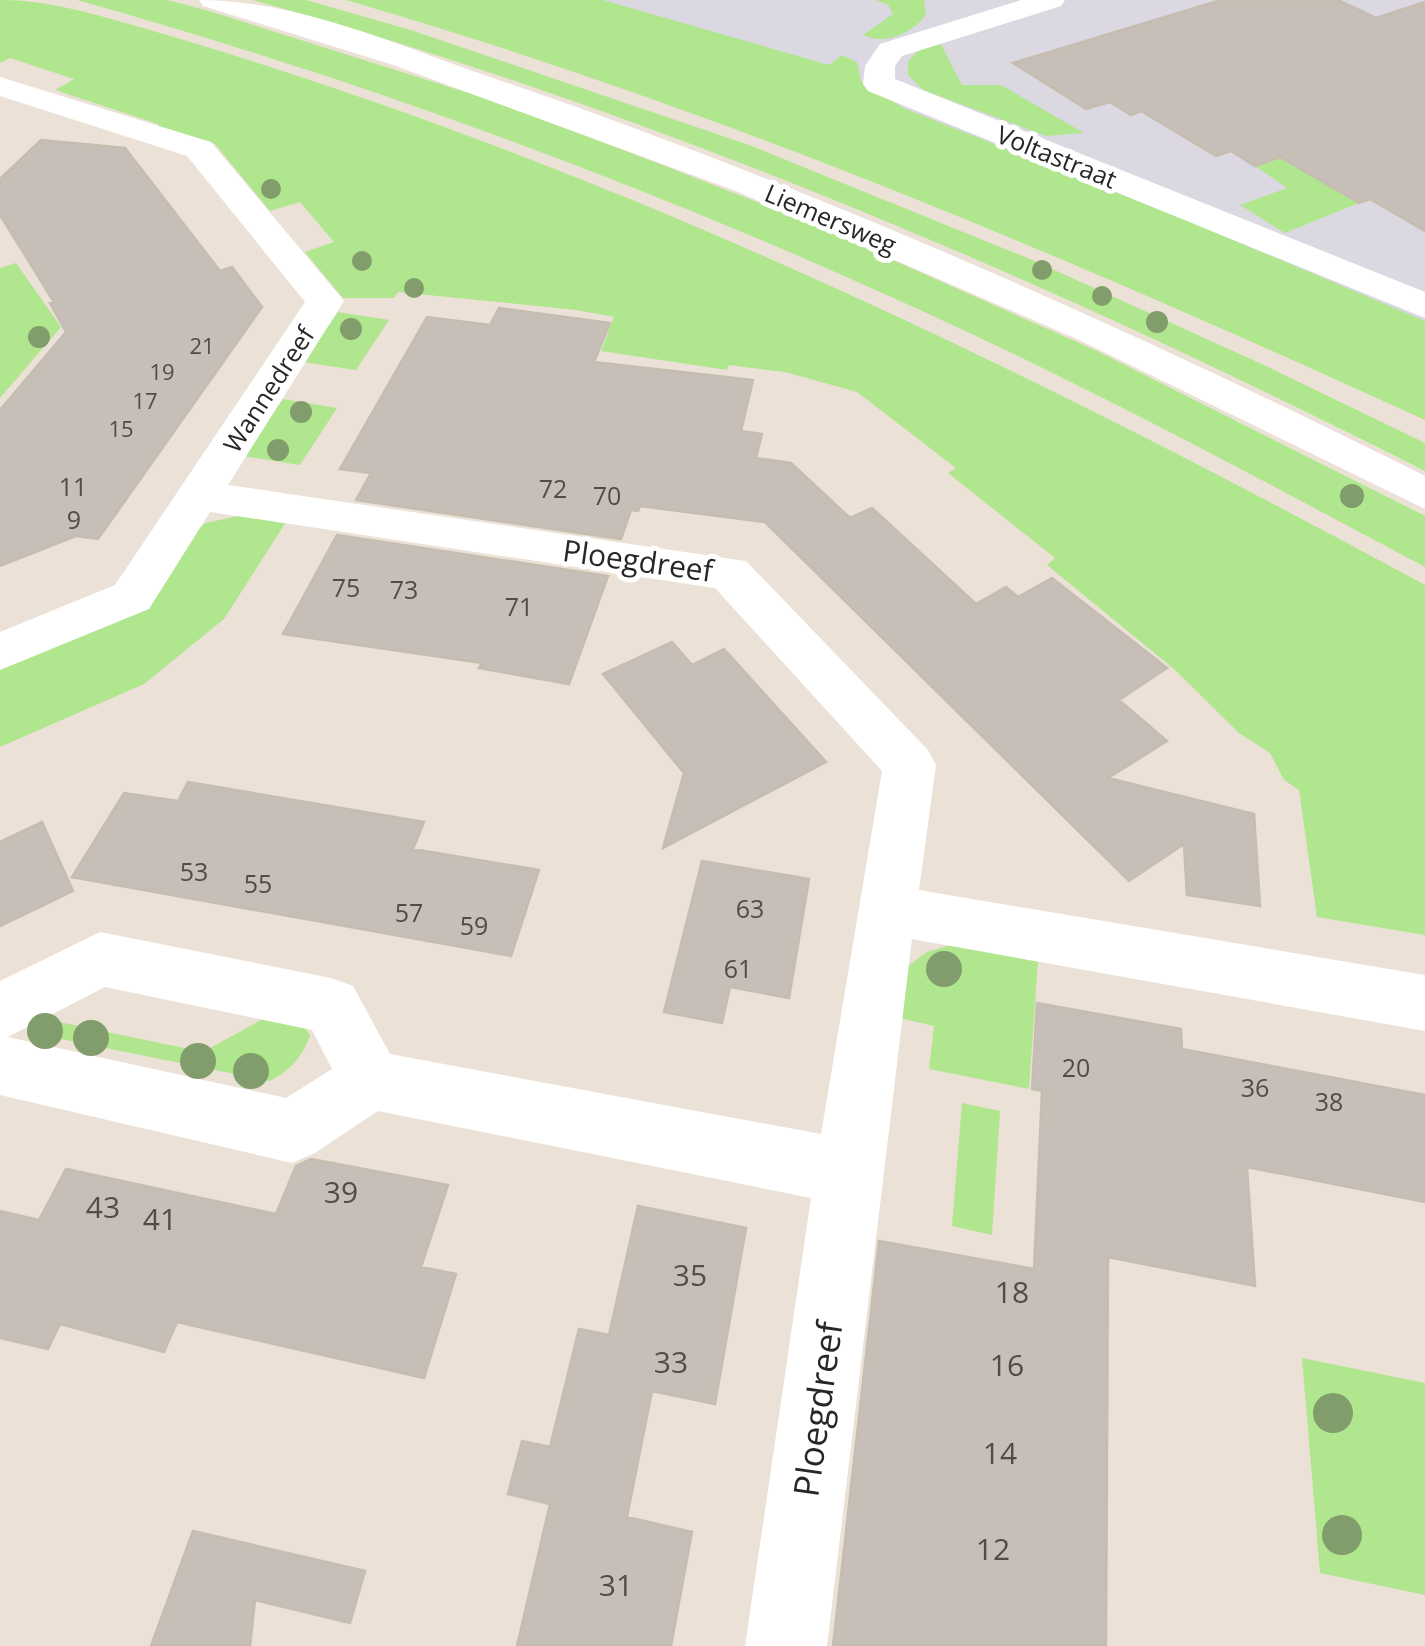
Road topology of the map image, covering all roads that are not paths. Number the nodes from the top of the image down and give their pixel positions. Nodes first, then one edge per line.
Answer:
1 (213, 0) edge
2 (950, 0) edge
3 (1051, 0) edge
4 (982, 20) junction
5 (0, 86) edge
6 (1425, 306) edge
7 (1425, 494) edge
8 (200, 496) junction
9 (0, 652) edge
10 (888, 910) junction
11 (1425, 1003) edge
12 (0, 1012) edge
13 (0, 1064) edge
14 (372, 1080) junction
15 (848, 1172) junction
16 (786, 1646) edge

1 - 7 street, Liemersweg
2 - 4 street
3 - 4 street, Voltastraat
4 - 6 street, Voltastraat
5 - 8 street, Wannedreef
8 - 9 street, Wannedreef
8 - 10 street, Ploegdreef
10 - 11 street
10 - 15 street, Ploegdreef
12 - 14 street
13 - 14 street
14 - 15 street
15 - 16 street, Ploegdreef

